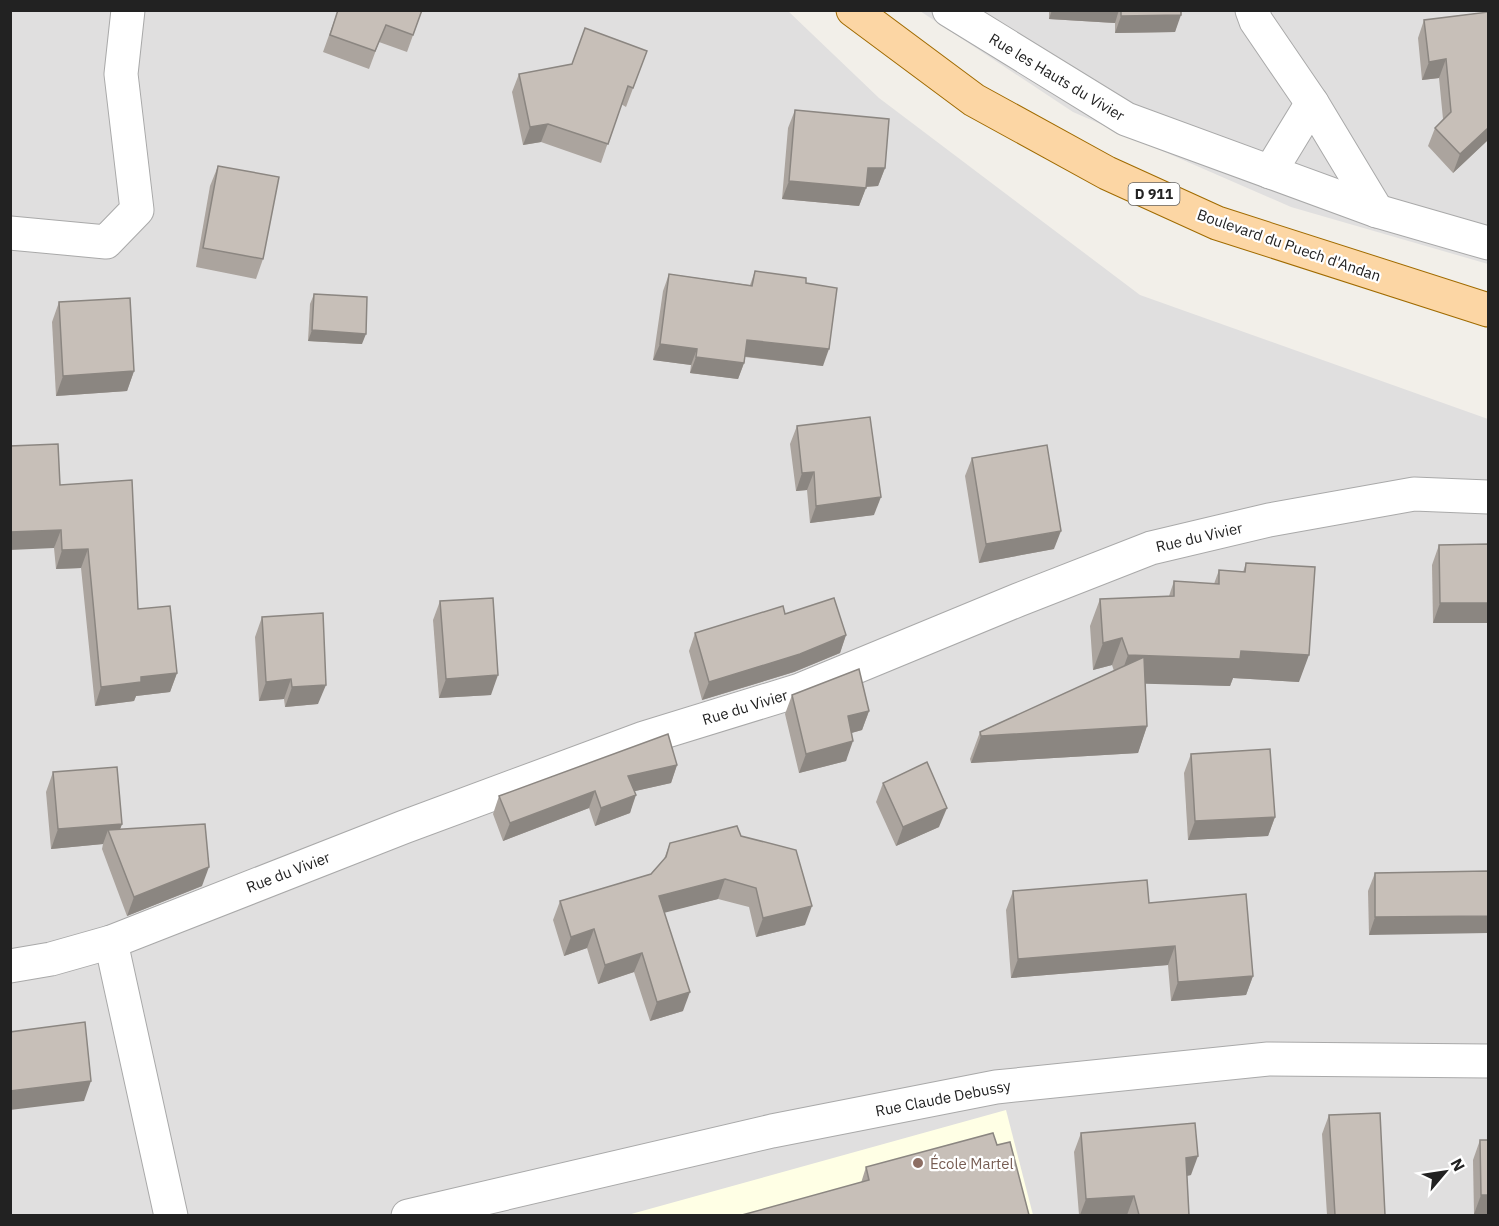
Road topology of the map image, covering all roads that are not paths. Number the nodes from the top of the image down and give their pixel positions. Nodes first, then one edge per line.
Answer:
1 (128, 10) edge
2 (853, 10) edge
3 (949, 10) edge
4 (1252, 10) edge
5 (1312, 103) junction
6 (1270, 172) junction
7 (1377, 211) junction
8 (10, 233) edge
9 (1488, 243) edge
10 (1488, 310) edge
11 (1488, 496) edge
12 (111, 942) junction
13 (10, 966) edge
14 (1488, 1061) edge
15 (171, 1215) edge
16 (408, 1215) edge

1 - 8 street
2 - 10 main road, Boulevard du Puech d'Andan / D 911
3 - 6 street, Rue les Hauts du Vivier
4 - 5 street
5 - 6 street
5 - 7 street
6 - 7 street, Rue les Hauts du Vivier
7 - 9 street, Rue les Hauts du Vivier
11 - 12 street, Rue du Vivier
12 - 13 street, Rue du Vivier
12 - 15 street
14 - 16 street, Rue Claude Debussy

